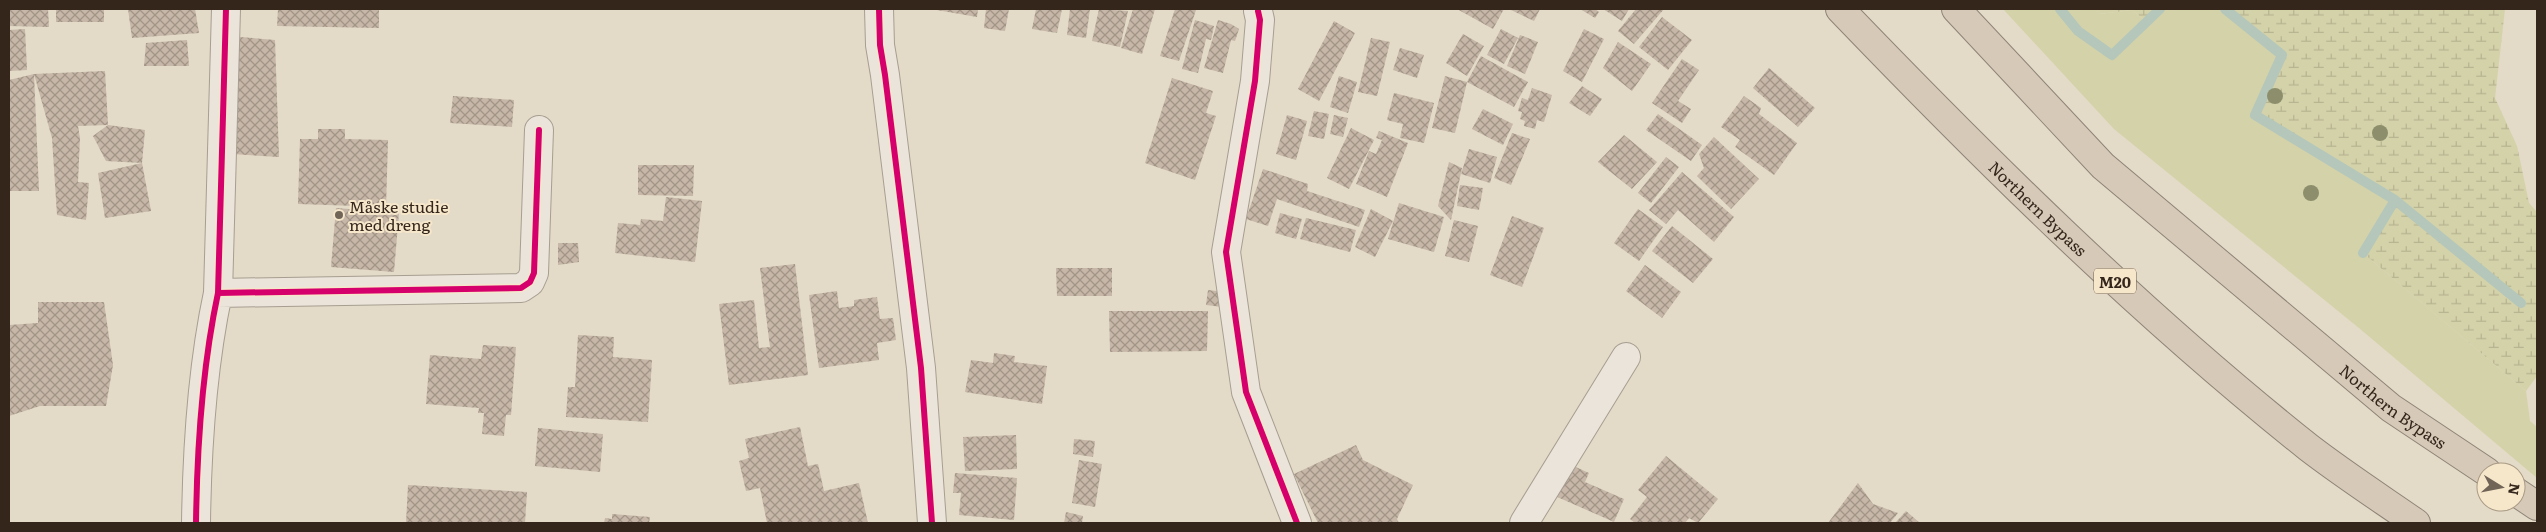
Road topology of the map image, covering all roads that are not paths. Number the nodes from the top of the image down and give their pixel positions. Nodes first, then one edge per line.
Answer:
1 (226, 9) edge
2 (879, 9) edge
3 (1840, 9) edge
4 (1956, 9) edge
5 (1258, 10) dead end
6 (539, 130) dead end
7 (218, 293) junction
8 (1626, 357) dead end
9 (2476, 465) edge
10 (2526, 499) edge
11 (2537, 506) edge
12 (196, 523) edge
13 (932, 523) edge
14 (1297, 523) edge
15 (1524, 523) edge
16 (2416, 523) edge

1 - 7 street
2 - 13 street
3 - 16 highway, Northern Bypass / M20
4 - 9 highway, Northern Bypass
5 - 14 street
6 - 7 street
7 - 12 street
8 - 15 street
10 - 11 highway

